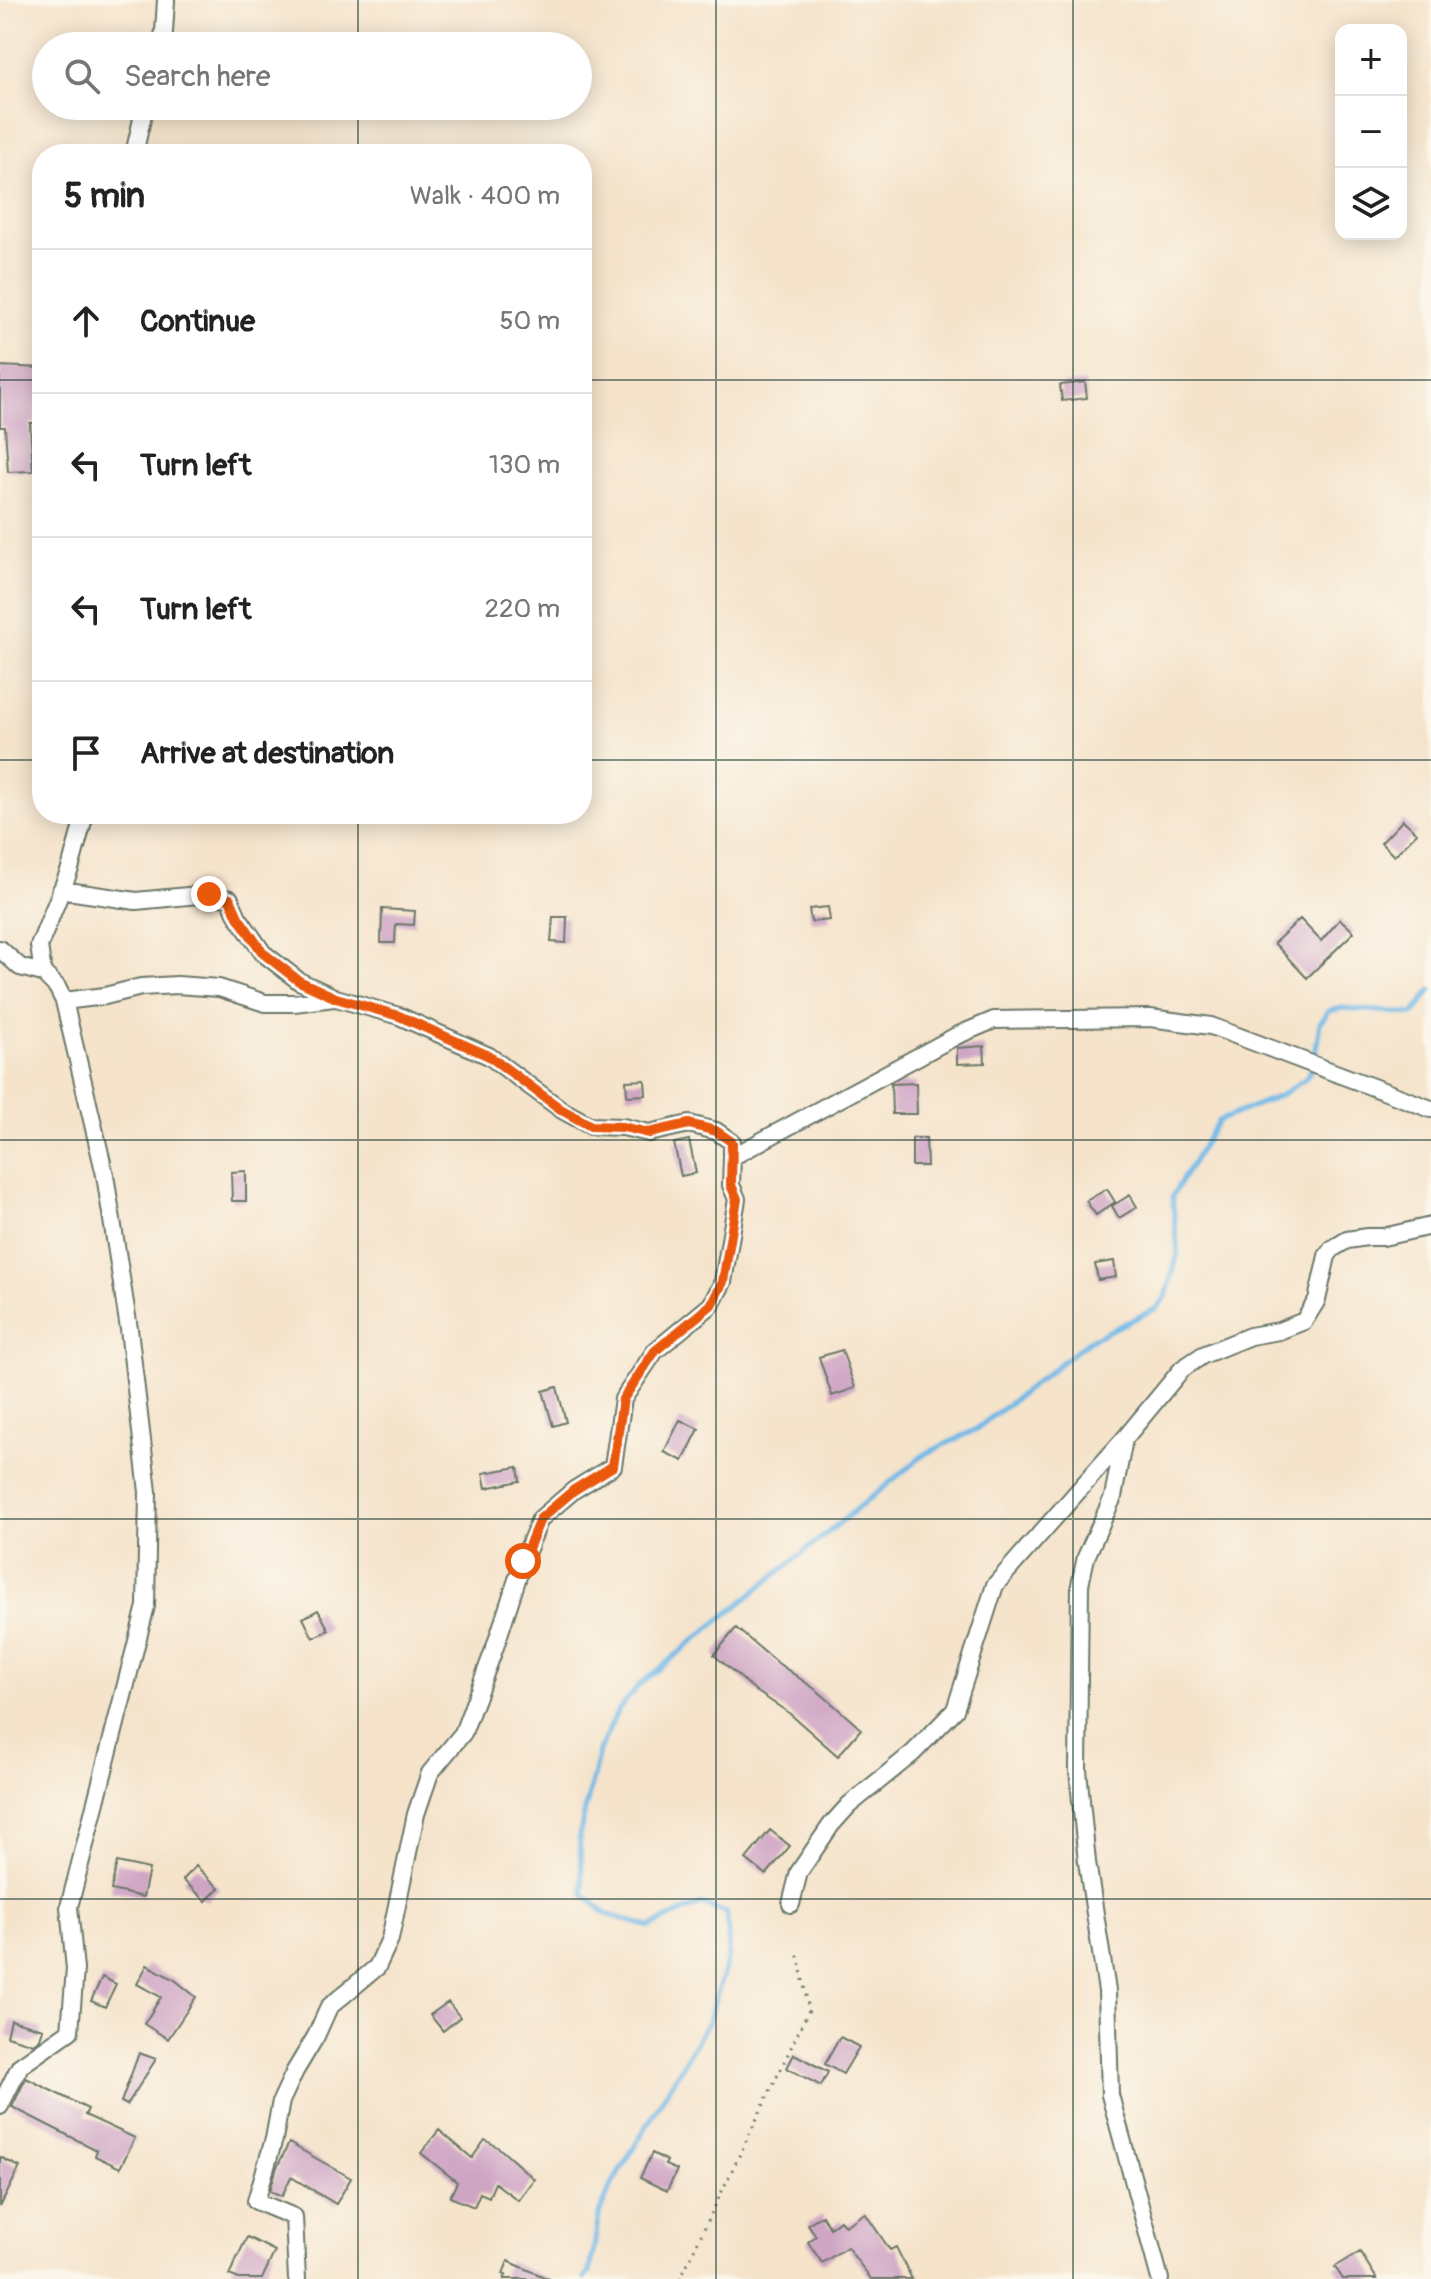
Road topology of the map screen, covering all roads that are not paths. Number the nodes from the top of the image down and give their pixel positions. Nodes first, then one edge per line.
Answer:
1 (166, 0) edge
2 (164, 32) edge
3 (142, 120) edge
4 (136, 144) edge
5 (82, 824) edge
6 (61, 890) junction
7 (0, 949) edge
8 (43, 973) junction
9 (336, 998) junction
10 (64, 1001) junction
11 (1431, 1109) edge
12 (732, 1157) junction
13 (1431, 1226) edge
14 (1125, 1438) junction
15 (791, 1904) dead end
16 (0, 2106) edge
17 (297, 2279) edge
18 (1160, 2279) edge

1 - 2 street
3 - 4 street
5 - 6 street
6 - 8 street
6 - 9 street
7 - 8 street
8 - 10 street
9 - 10 street
9 - 12 street
10 - 16 street
11 - 12 street
12 - 17 street
13 - 14 street
14 - 15 street
14 - 18 street

